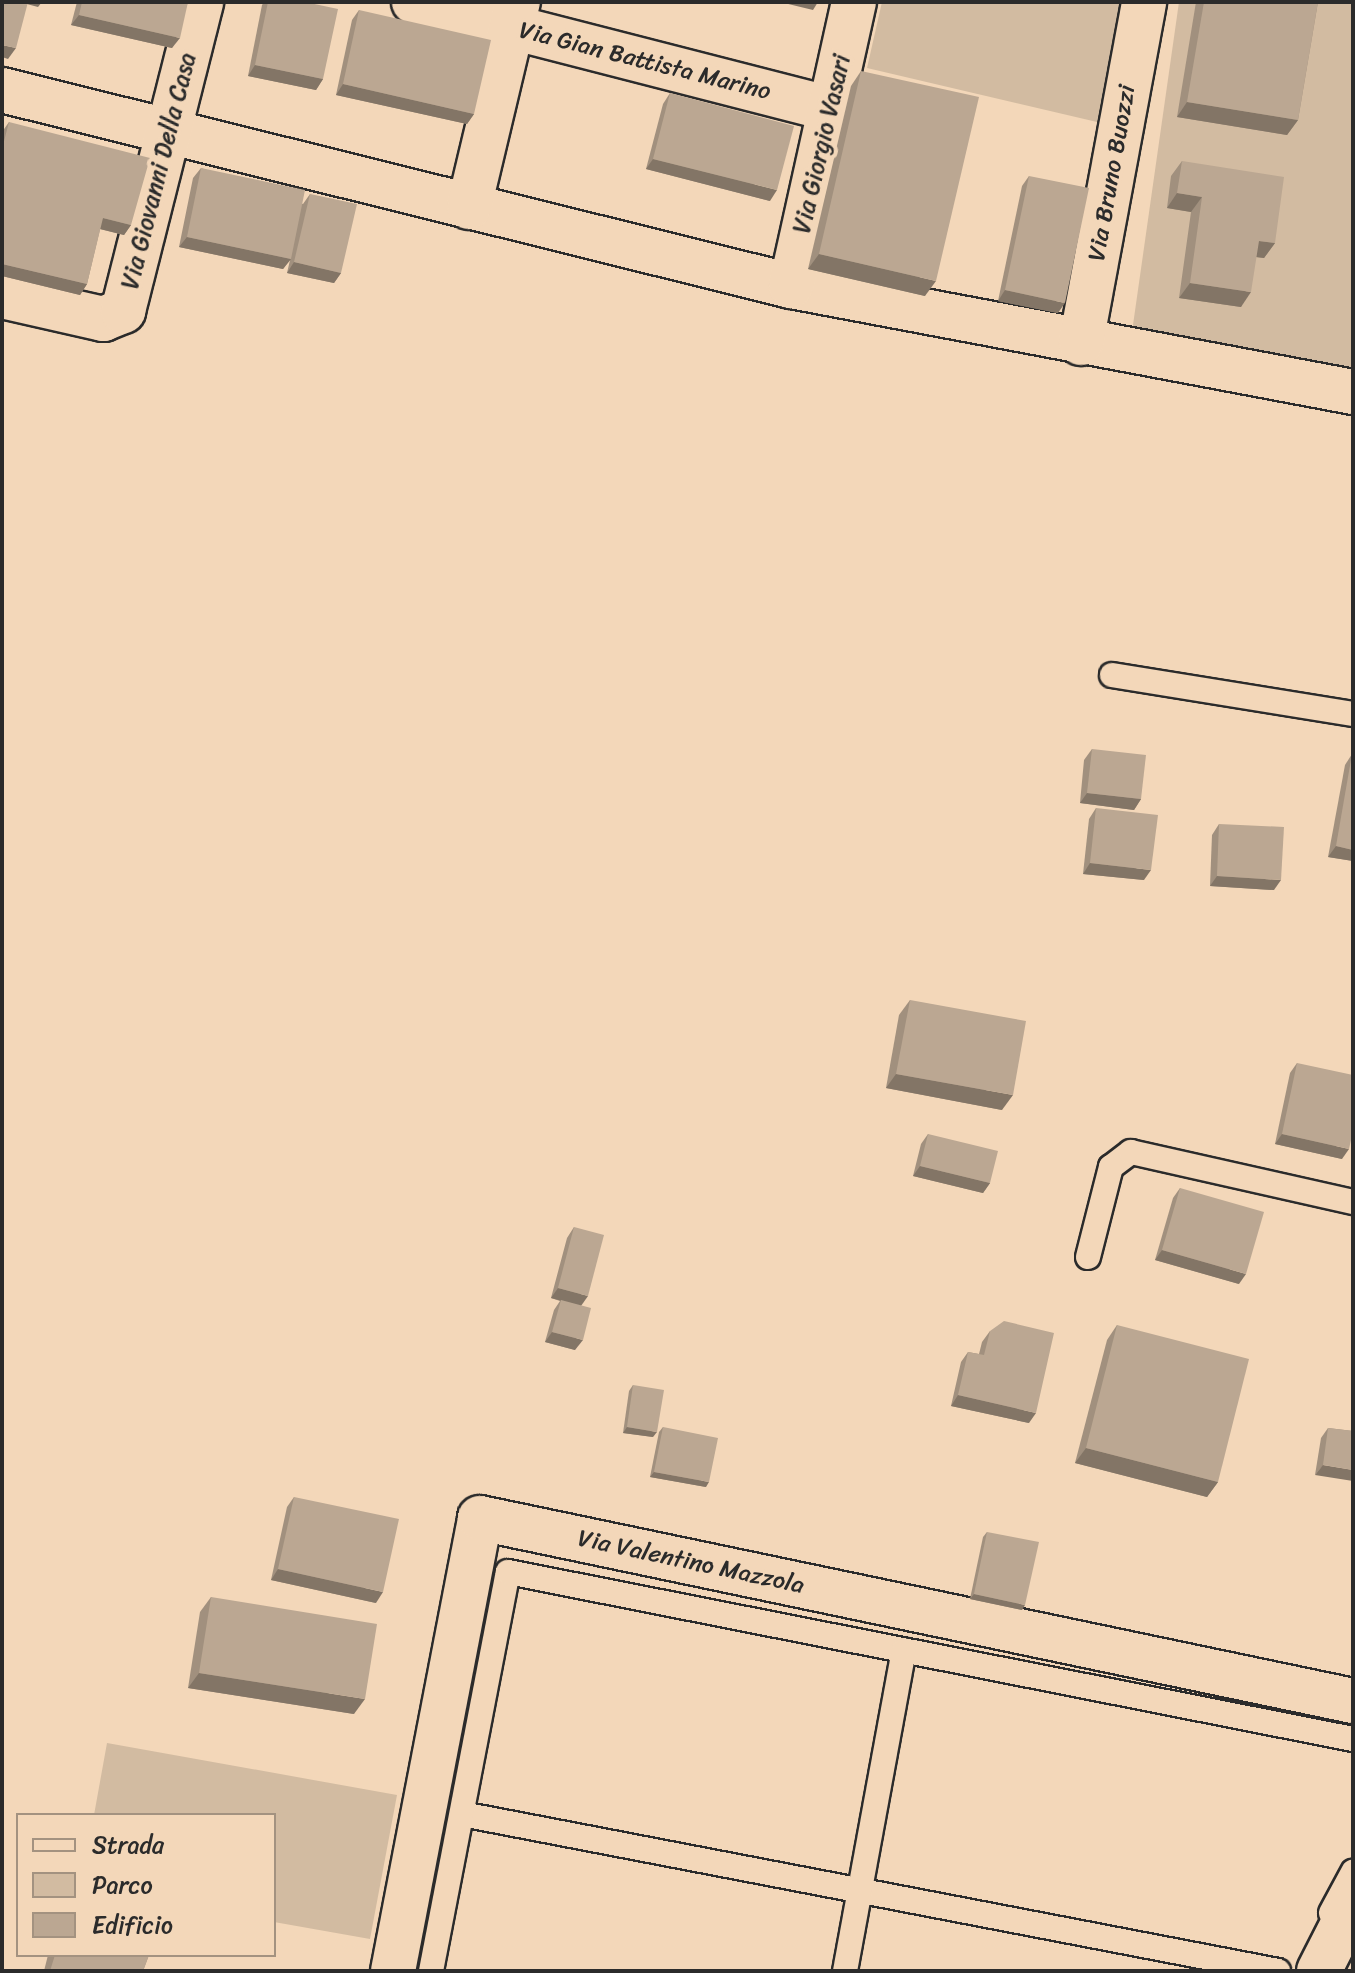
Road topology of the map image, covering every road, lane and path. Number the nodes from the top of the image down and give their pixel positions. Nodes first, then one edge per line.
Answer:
1 (201, 2) edge
2 (414, 2) edge
3 (854, 2) edge
4 (1144, 2) edge
5 (515, 15) edge
6 (2, 90) edge
7 (830, 109) junction
8 (169, 133) junction
9 (469, 207) junction
10 (791, 286) junction
11 (2, 296) edge
12 (1081, 343) junction
13 (1353, 392) edge
14 (1112, 675) dead end
15 (1353, 714) edge
16 (1353, 1202) edge
17 (1088, 1257) dead end
18 (904, 1650) junction
19 (1353, 1701) edge
20 (1353, 1739) edge
21 (462, 1814) junction
22 (1353, 1872) edge
23 (860, 1890) junction
24 (1353, 1904) edge
25 (393, 1971) edge
26 (431, 1971) edge
27 (845, 1971) edge
28 (1278, 1971) edge
29 (1300, 1971) edge
30 (1319, 1971) edge

1 - 8 street, Via Giovanni Della Casa
2 - 5 street, Via Gian Battista Marino
3 - 7 street, Via Giorgio Vasari
4 - 12 street, Via Bruno Buozzi
5 - 7 street, Via Gian Battista Marino
5 - 9 street
6 - 8 street
7 - 10 street, Via Giorgio Vasari
8 - 9 street
8 - 11 street, Via Giovanni Della Casa
9 - 10 street
10 - 12 street
12 - 13 street
14 - 15 lane
16 - 17 lane
18 - 20 lane
18 - 21 lane
18 - 23 lane
19 - 25 street, Via Valentino Mazzola
21 - 23 lane
21 - 26 lane
22 - 29 lane
23 - 27 lane
23 - 28 lane
24 - 30 street

